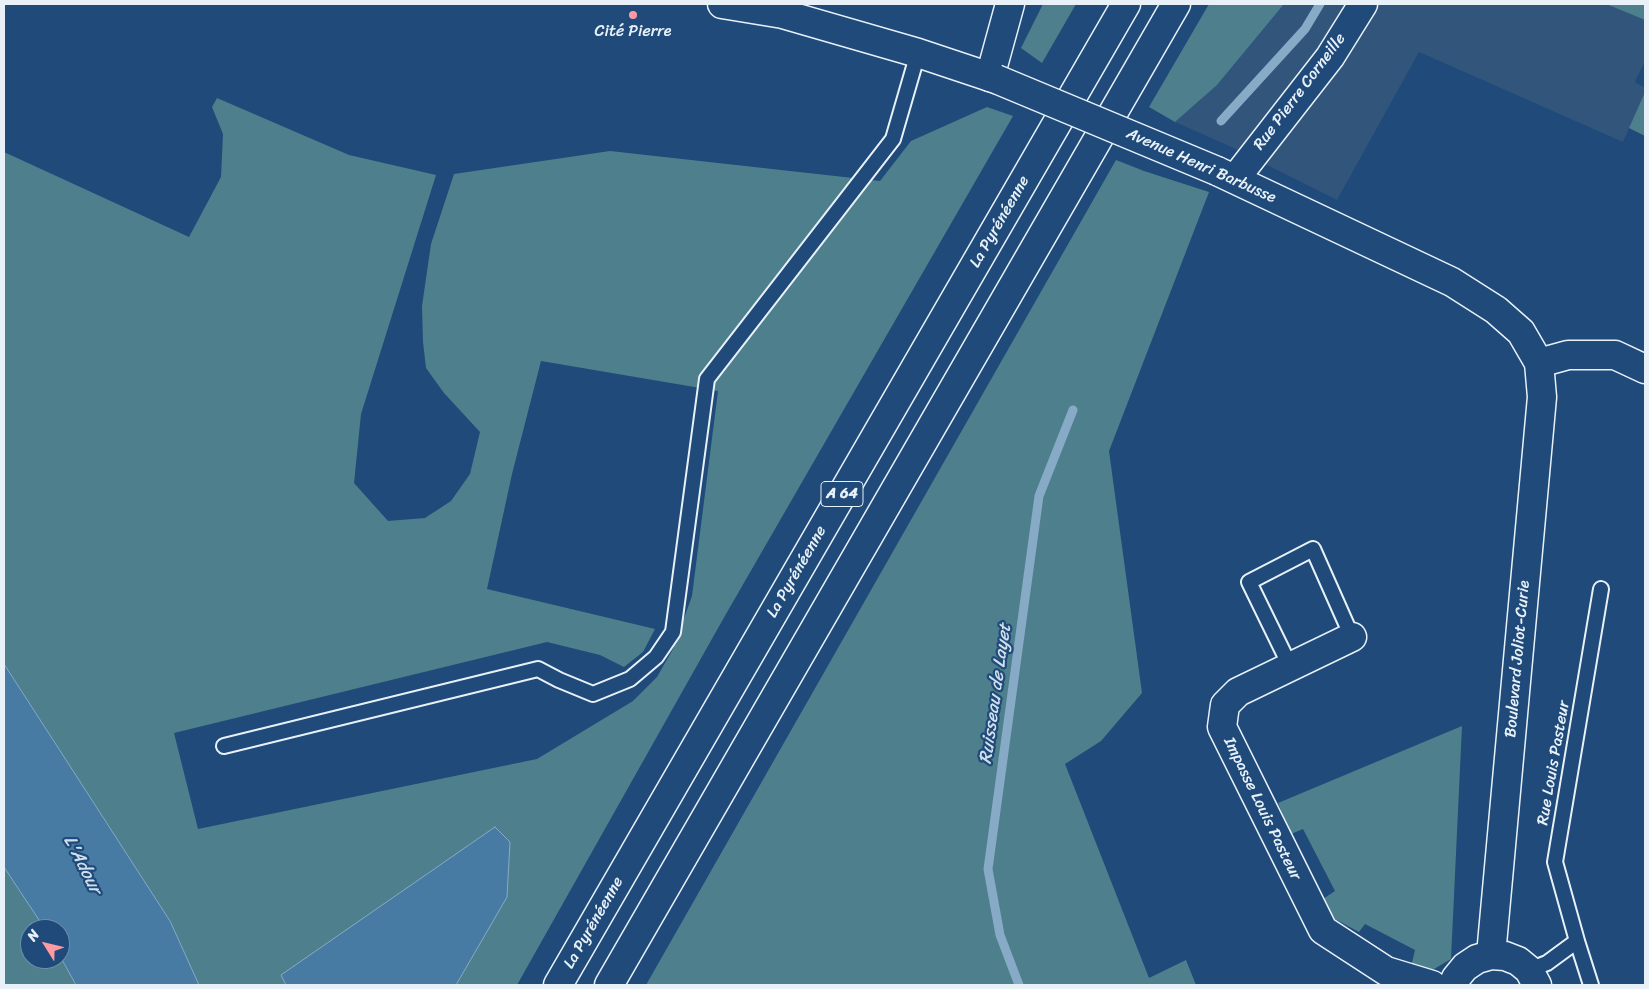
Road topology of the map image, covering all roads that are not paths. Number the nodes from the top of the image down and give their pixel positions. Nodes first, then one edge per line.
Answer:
1 (722, 4) edge
2 (1010, 4) edge
3 (1126, 4) edge
4 (1176, 4) edge
5 (1363, 4) edge
6 (918, 53) junction
7 (993, 78) junction
8 (1226, 175) junction
9 (1539, 363) junction
10 (1645, 369) edge
11 (1601, 589) dead end
12 (1352, 637) joint
13 (1290, 666) junction
14 (224, 746) dead end
15 (1577, 941) junction
16 (1491, 955) junction
17 (1533, 978) edge
18 (558, 985) edge
19 (609, 985) edge
20 (1432, 985) edge
21 (1453, 985) edge
22 (1591, 985) edge

1 - 6 main road, Avenue Henri Barbusse
2 - 7 main road
3 - 18 main road, La Pyrénéenne / A 64
4 - 19 main road, A 64
5 - 8 main road, Rue Pierre Corneille
6 - 7 main road, Avenue Henri Barbusse
6 - 14 lane
7 - 8 main road, Avenue Henri Barbusse, bridge
8 - 9 main road, Avenue Henri Barbusse
9 - 10 main road
9 - 16 main road, Boulevard Joliot-Curie
11 - 15 lane, Rue Louis Pasteur
12 - 13 main road, Impasse Louis Pasteur
12 - 13 lane
13 - 20 main road, Impasse Louis Pasteur
15 - 17 lane
15 - 22 lane, Rue Louis Pasteur
16 - 17 main road
16 - 21 main road

